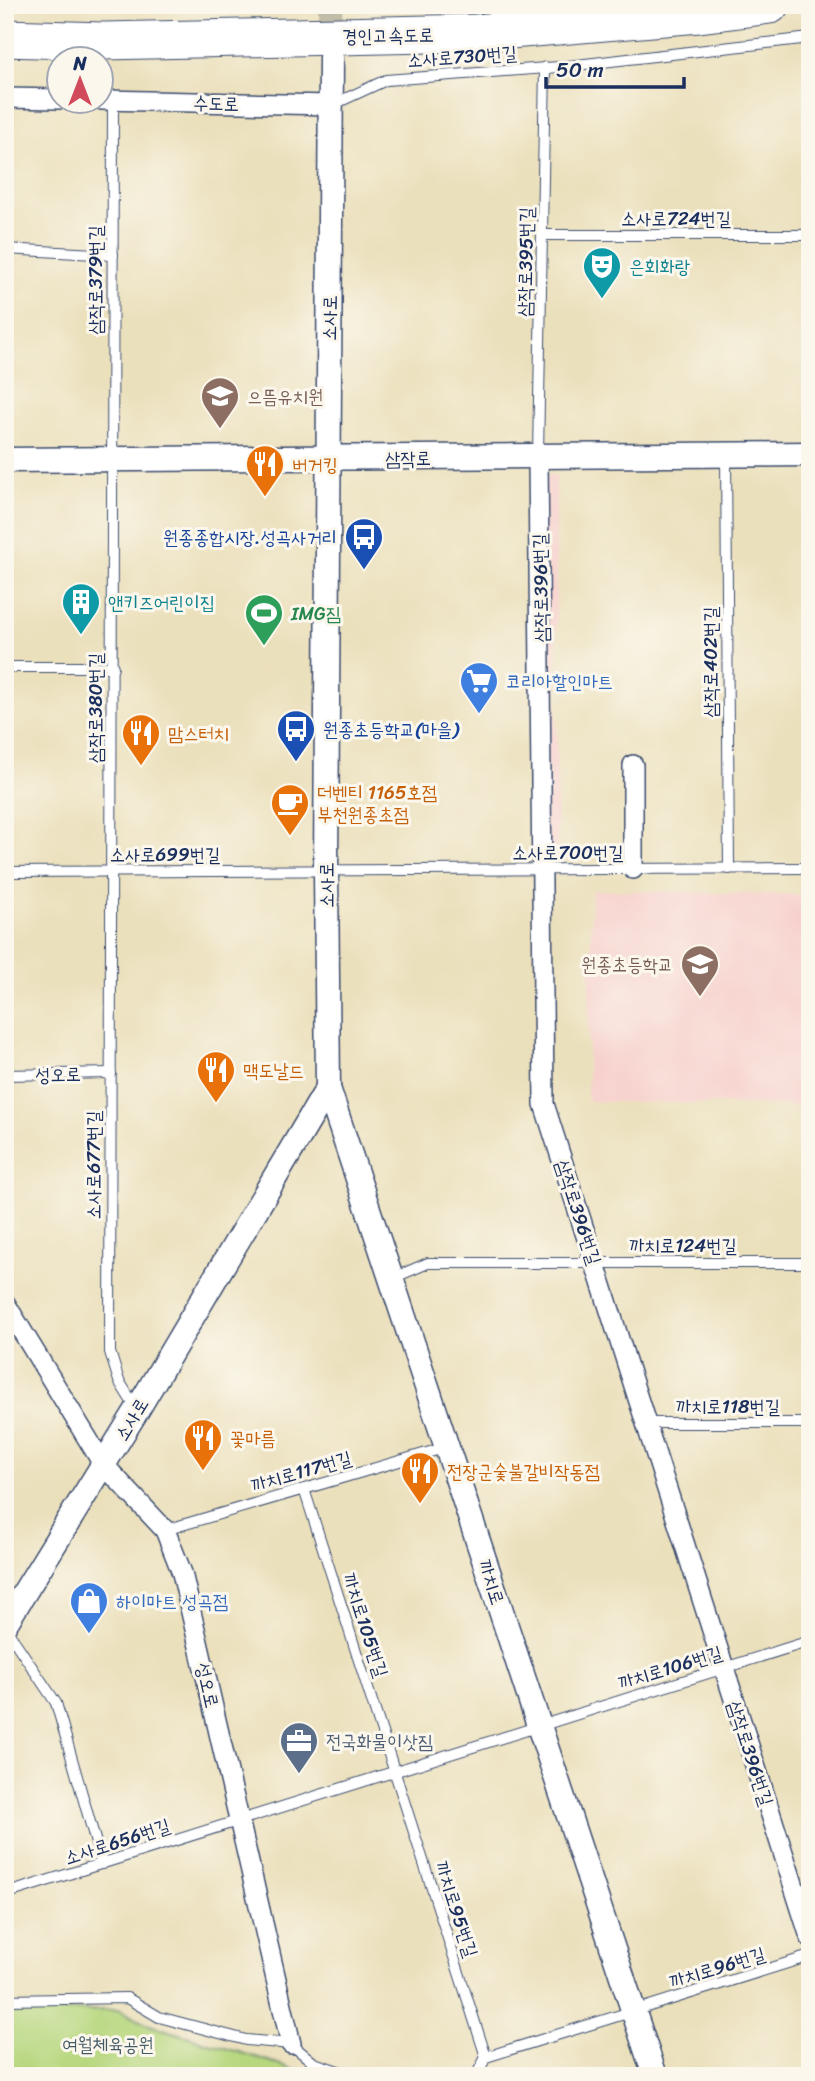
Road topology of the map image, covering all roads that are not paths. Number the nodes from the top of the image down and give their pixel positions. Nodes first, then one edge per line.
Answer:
1 (769, 5) edge
2 (5, 38) edge
3 (810, 38) edge
4 (331, 58) tunnel mouth
5 (545, 68) junction
6 (5, 98) edge
7 (46, 99) edge
8 (116, 100) edge
9 (331, 105) junction
10 (108, 116) edge
11 (543, 235) junction
12 (810, 235) edge
13 (5, 249) edge
14 (113, 256) junction
15 (810, 454) edge
16 (726, 455) junction
17 (538, 457) junction
18 (328, 459) junction
19 (5, 460) edge
20 (113, 460) junction
21 (5, 667) edge
22 (113, 667) junction
23 (633, 765) dead end
24 (810, 868) edge
25 (633, 869) junction
26 (729, 869) junction
27 (326, 870) junction
28 (543, 870) junction
29 (112, 871) junction
30 (5, 872) edge
31 (111, 1073) junction
32 (5, 1075) edge
33 (327, 1088) junction
34 (595, 1263) junction
35 (810, 1263) edge
36 (392, 1279) junction
37 (5, 1303) edge
38 (137, 1410) junction
39 (646, 1423) junction
40 (810, 1423) edge
41 (447, 1447) junction
42 (103, 1464) junction
43 (304, 1489) junction
44 (165, 1530) junction
45 (5, 1625) edge
46 (810, 1641) edge
47 (724, 1668) junction
48 (540, 1726) junction
49 (394, 1772) junction
50 (239, 1821) junction
51 (102, 1864) junction
52 (5, 1894) edge
53 (810, 1937) edge
54 (810, 1956) edge
55 (5, 2000) edge
56 (634, 2011) junction
57 (291, 2044) junction
58 (486, 2057) junction
59 (353, 2076) edge
60 (476, 2076) edge
61 (655, 2076) edge

1 - 2 highway, 경인고속도로
3 - 5 lane, 소사로730번길
4 - 9 street, 소사로
5 - 9 lane, 소사로730번길
5 - 11 lane, 삼작로395번길
6 - 7 street
8 - 9 street, 수도로
9 - 18 street, 소사로
10 - 14 lane, 삼작로379번길
11 - 12 lane, 소사로724번길
11 - 17 lane, 삼작로395번길
13 - 14 lane
14 - 20 lane, 삼작로379번길
15 - 16 street, 삼작로
16 - 17 street, 삼작로
16 - 26 lane, 삼작로402번길
17 - 18 street, 삼작로
17 - 28 street, 삼작로396번길
18 - 20 street, 삼작로
18 - 27 street, 소사로
19 - 20 street, 삼작로
20 - 22 lane, 삼작로380번길
21 - 22 lane
22 - 29 lane, 삼작로380번길
23 - 25 street
24 - 26 lane, 소사로700번길
25 - 26 lane, 소사로700번길
25 - 28 lane, 소사로700번길
27 - 28 lane, 소사로700번길
27 - 29 lane, 소사로699번길
27 - 33 street, 소사로
28 - 34 street, 삼작로396번길
29 - 30 lane, 소사로699번길
29 - 31 lane, 소사로677번길
31 - 32 lane, 성오로
31 - 38 lane, 소사로677번길
33 - 36 street, 까치로
33 - 38 street, 소사로
34 - 35 lane, 까치로124번길
34 - 36 lane, 까치로124번길
34 - 39 street, 삼작로396번길
36 - 41 street, 까치로
37 - 42 street, 성오로
38 - 42 street, 소사로
39 - 40 lane, 까치로118번길
39 - 47 street, 삼작로396번길
41 - 43 lane, 까치로117번길
41 - 48 street, 까치로
42 - 44 street, 성오로
42 - 45 street, 소사로
43 - 44 lane, 까치로117번길
43 - 49 lane, 까치로105번길
44 - 50 street, 성오로
45 - 51 lane, 소사로
46 - 47 lane, 까치로106번길
47 - 48 lane, 까치로106번길
47 - 53 street, 삼작로396번길
48 - 49 lane
48 - 56 street, 까치로
49 - 50 lane
49 - 58 lane, 까치로95번길
50 - 51 lane, 소사로656번길
50 - 57 street, 성오로
51 - 52 lane, 소사로656번길
54 - 56 lane, 까치로96번길
55 - 57 lane
56 - 58 lane
56 - 61 street, 까치로
57 - 59 lane
58 - 60 lane

